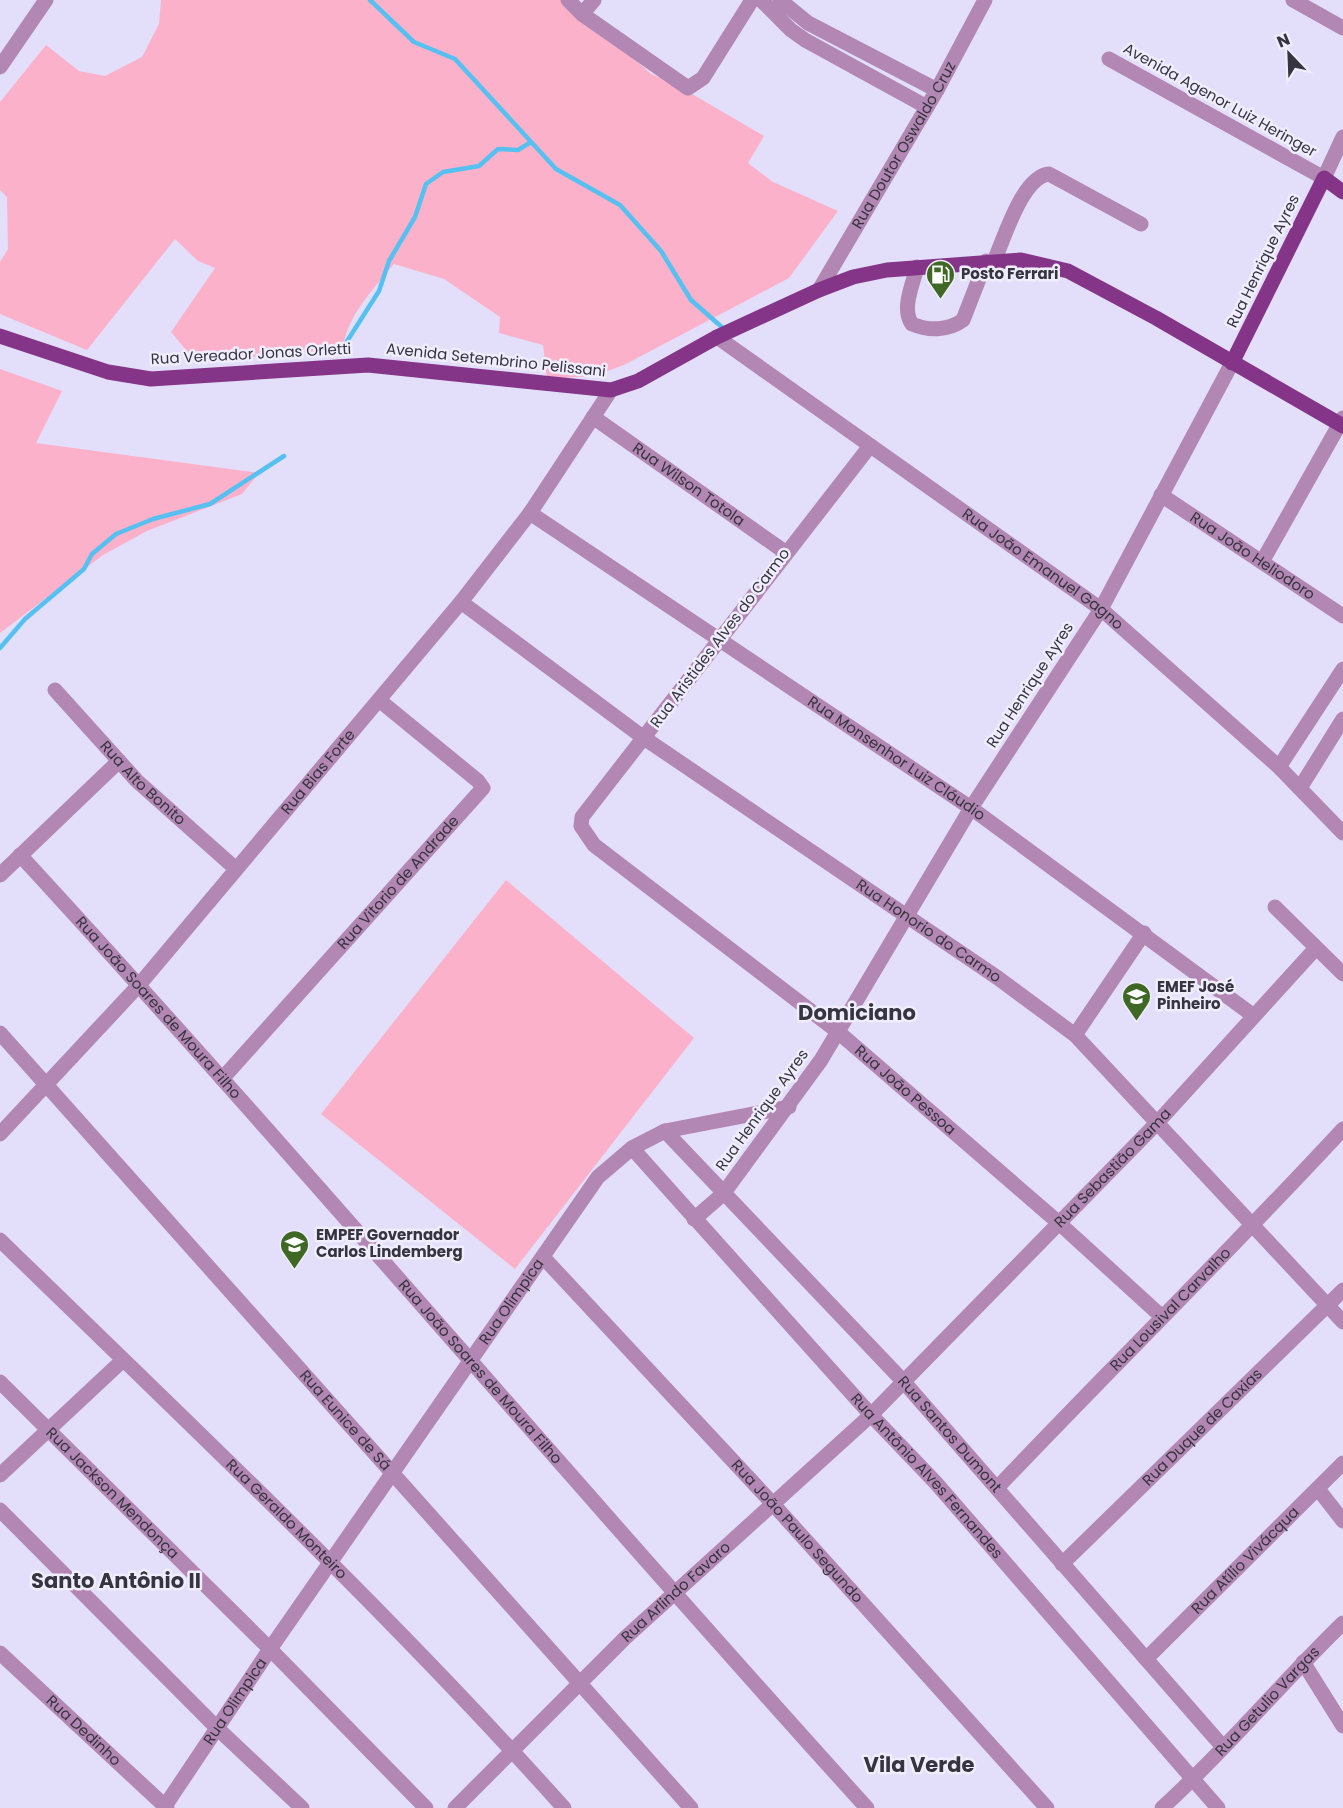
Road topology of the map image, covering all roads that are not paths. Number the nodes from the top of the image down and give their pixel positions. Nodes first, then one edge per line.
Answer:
1 (46, 0) edge
2 (568, 0) edge
3 (594, 0) edge
4 (752, 0) edge
5 (761, 0) edge
6 (780, 0) edge
7 (985, 0) edge
8 (1293, 0) edge
9 (582, 14) junction
10 (1343, 28) edge
11 (1109, 59) dead end
12 (0, 68) edge
13 (937, 90) junction
14 (927, 107) junction
15 (1343, 137) edge
16 (1324, 178) junction
17 (1343, 192) edge
18 (1141, 224) dead end
19 (990, 261) junction
20 (917, 267) junction
21 (819, 290) junction
22 (0, 336) edge
23 (717, 337) junction
24 (1232, 363) junction
25 (368, 365) joint
26 (611, 390) junction
27 (593, 417) junction
28 (1342, 423) edge
29 (870, 446) junction
30 (1161, 495) junction
31 (530, 513) junction
32 (785, 552) junction
33 (1262, 562) junction
34 (461, 602) junction
35 (1101, 609) junction
36 (1343, 616) edge
37 (719, 640) junction
38 (1343, 669) edge
39 (55, 690) dead end
40 (379, 700) junction
41 (1343, 719) edge
42 (644, 738) junction
43 (119, 761) junction
44 (1279, 767) junction
45 (1300, 788) junction
46 (971, 808) junction
47 (584, 833) joint
48 (1343, 833) edge
49 (20, 855) junction
50 (236, 869) junction
51 (0, 875) edge
52 (1275, 907) dead end
53 (904, 916) junction
54 (1144, 933) junction
55 (1316, 948) junction
56 (1343, 974) edge
57 (139, 985) junction
58 (1254, 1016) junction
59 (837, 1031) junction
60 (0, 1033) edge
61 (1075, 1035) junction
62 (222, 1079) junction
63 (45, 1086) junction
64 (789, 1107) junction
65 (1157, 1123) junction
66 (1343, 1129) edge
67 (665, 1131) junction
68 (0, 1134) edge
69 (632, 1148) junction
70 (723, 1194) junction
71 (694, 1219) junction
72 (1059, 1222) junction
73 (1253, 1225) junction
74 (0, 1240) edge
75 (543, 1257) junction
76 (1343, 1290) edge
77 (1329, 1306) junction
78 (1161, 1316) junction
79 (1343, 1322) edge
80 (123, 1360) junction
81 (472, 1361) junction
82 (903, 1381) junction
83 (0, 1382) edge
84 (872, 1415) junction
85 (48, 1430) junction
86 (1343, 1463) edge
87 (394, 1472) junction
88 (0, 1476) edge
89 (996, 1488) junction
90 (1318, 1489) junction
91 (773, 1504) junction
92 (0, 1510) edge
93 (1343, 1521) edge
94 (330, 1563) junction
95 (1062, 1564) junction
96 (673, 1594) junction
97 (1343, 1623) edge
98 (270, 1649) junction
99 (0, 1653) edge
100 (1146, 1659) junction
101 (1303, 1662) junction
102 (581, 1682) junction
103 (1343, 1726) edge
104 (217, 1728) junction
105 (1223, 1747) junction
106 (512, 1750) junction
107 (1193, 1779) junction
108 (166, 1807) edge
109 (302, 1808) edge
110 (426, 1808) edge
111 (455, 1808) edge
112 (564, 1808) edge
113 (691, 1808) edge
114 (867, 1808) edge
115 (1047, 1808) edge
116 (1162, 1808) edge
117 (1218, 1808) edge

1 - 12 street
2 - 9 street
3 - 9 street
4 - 9 street
5 - 14 street
6 - 13 street
7 - 13 street, Rua Doutor Oswaldo Cruz
8 - 10 street
11 - 16 street, Avenida Agenor Luiz Heringer
13 - 14 street, Rua Doutor Oswaldo Cruz
14 - 21 street, Rua Doutor Oswaldo Cruz
15 - 16 street, Rua Henrique Ayres
16 - 17 main road, Avenida Agenor Luiz Heringer
16 - 24 main road, Rua Henrique Ayres
18 - 19 street
19 - 20 main road, Avenida Setembrino Pelissani
19 - 20 street
19 - 24 main road, Avenida Setembrino Pelissani
20 - 21 main road, Avenida Setembrino Pelissani
21 - 23 main road, Avenida Setembrino Pelissani
22 - 25 main road, Rua Vereador Jonas Orletti
23 - 26 main road, Avenida Setembrino Pelissani
23 - 29 street, Rua João Emanuel Gagno
24 - 28 main road, Avenida Setembrino Pelissani
24 - 30 street, Rua Henrique Ayres
25 - 26 main road, Avenida Setembrino Pelissani
26 - 27 street, Rua Bias Forte
27 - 31 street, Rua Bias Forte
27 - 32 street, Rua Wilson Totola
28 - 33 street
29 - 32 street, Rua Aristides Alves do Carmo
29 - 35 street, Rua João Emanuel Gagno
30 - 33 street, Rua João Heliodoro
30 - 35 street, Rua Henrique Ayres
31 - 34 street, Rua Bias Forte
31 - 37 street, Rua Monsenhor Luiz Cláudio
32 - 37 street, Rua Aristides Alves do Carmo
33 - 36 street, Rua João Heliodoro
34 - 40 street, Rua Bias Forte
34 - 42 street, Rua Honorio do Carmo
35 - 44 street, Rua João Emanuel Gagno
35 - 46 street, Rua Henrique Ayres
37 - 42 street, Rua Aristides Alves do Carmo
37 - 46 street, Rua Monsenhor Luiz Cláudio
38 - 44 street
39 - 43 street, Rua Alto Bonito
40 - 50 street, Rua Bias Forte
40 - 62 street, Rua Vitorio de Andrade
41 - 45 street
42 - 47 street, Rua Aristides Alves do Carmo
42 - 53 street, Rua Honorio do Carmo
43 - 49 street
43 - 50 street, Rua Alto Bonito
44 - 45 street, Rua João Emanuel Gagno
45 - 48 street, Rua João Emanuel Gagno
46 - 53 street, Rua Henrique Ayres
46 - 54 street, Rua Monsenhor Luiz Cláudio
47 - 59 street, Rua João Pessoa
49 - 51 street
49 - 57 street, Rua João Soares de Moura Filho
50 - 57 street, Rua Bias Forte
52 - 55 street
53 - 59 street, Rua Henrique Ayres
53 - 61 street, Rua Honorio do Carmo
54 - 58 street, Rua Monsenhor Luiz Cláudio
54 - 61 street
55 - 56 street
55 - 58 street, Rua Sebastião Gama
57 - 62 street, Rua João Soares de Moura Filho
57 - 63 street, Rua Bias Forte
58 - 65 street, Rua Sebastião Gama
59 - 64 street, Rua Henrique Ayres
59 - 72 street, Rua João Pessoa
60 - 63 street, Rua Eunice de Sá
61 - 65 street, Rua Honorio do Carmo
62 - 81 street, Rua João Soares de Moura Filho
63 - 68 street, Rua Bias Forte
63 - 87 street, Rua Eunice de Sá
64 - 67 street, Rua Olimpica
64 - 70 street, Rua Henrique Ayres
65 - 72 street, Rua Sebastião Gama
65 - 73 street, Rua Honorio do Carmo
66 - 73 street, Rua Lousival Carvalho
67 - 69 street, Rua Olimpica
67 - 70 street, Rua Santos Dumont
69 - 71 street, Rua Antônio Alves Fernandes
69 - 75 street, Rua Olimpica
70 - 71 street, Rua Henrique Ayres
70 - 82 street, Rua Santos Dumont
71 - 84 street, Rua Antônio Alves Fernandes
72 - 78 street, Rua João Pessoa
72 - 82 street, Rua Sebastião Gama
73 - 77 street, Rua Honorio do Carmo
73 - 78 street, Rua Lousival Carvalho
74 - 80 street, Rua Geraldo Monteiro
75 - 81 street, Rua Olimpica
75 - 91 street, Rua João Paulo Segundo
76 - 77 street, Rua Duque de Caxias
77 - 79 street, Rua Honorio do Carmo
77 - 95 street, Rua Duque de Caxias
78 - 89 street, Rua Lousival Carvalho
80 - 85 street
80 - 94 street, Rua Geraldo Monteiro
81 - 87 street, Rua Olimpica
81 - 96 street, Rua João Soares de Moura Filho
82 - 84 street, Rua Arlindo Favaro
82 - 89 street, Rua Santos Dumont
83 - 85 street, Rua Jackson Mendonça
84 - 91 street, Rua Arlindo Favaro
84 - 107 street, Rua Antônio Alves Fernandes
85 - 88 street
85 - 98 street, Rua Jackson Mendonça
86 - 90 street, Rua Atílio Vivácqua
87 - 94 street, Rua Olimpica
87 - 102 street, Rua Eunice de Sá
89 - 95 street, Rua Santos Dumont
90 - 93 street
90 - 100 street, Rua Atílio Vivácqua
91 - 96 street, Rua Arlindo Favaro
91 - 115 street, Rua João Paulo Segundo
92 - 104 street
94 - 98 street, Rua Olimpica
94 - 106 street, Rua Geraldo Monteiro
95 - 100 street, Rua Santos Dumont
96 - 102 street, Rua Arlindo Favaro
96 - 114 street, Rua João Soares de Moura Filho
97 - 101 street, Rua Getulio Vargas
98 - 104 street, Rua Olimpica
98 - 110 street, Rua Jackson Mendonça
99 - 108 street, Rua Dedinho
100 - 105 street, Rua Santos Dumont
101 - 103 street
101 - 105 street, Rua Getulio Vargas
102 - 106 street, Rua Arlindo Favaro
102 - 113 street, Rua Eunice de Sá
104 - 108 street, Rua Olimpica
104 - 109 street
105 - 107 street, Rua Getulio Vargas
106 - 111 street, Rua Arlindo Favaro
106 - 112 street, Rua Geraldo Monteiro
107 - 116 street, Rua Getulio Vargas
107 - 117 street, Rua Antônio Alves Fernandes

